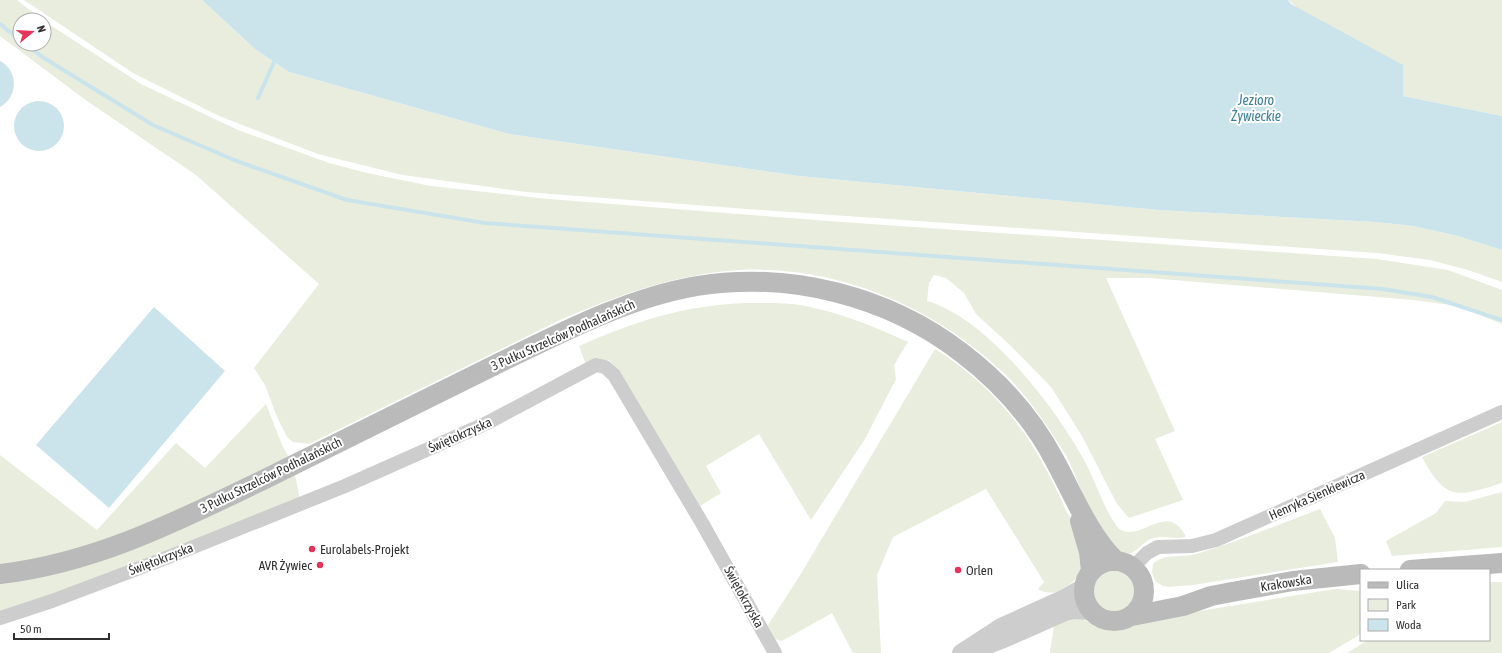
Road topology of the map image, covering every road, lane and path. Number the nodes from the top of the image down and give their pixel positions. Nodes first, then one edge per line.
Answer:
1 (1502, 412) edge
2 (1075, 503) junction
3 (1502, 563) edge
4 (1124, 564) junction
5 (1423, 569) edge
6 (0, 574) edge
7 (1360, 574) edge
8 (1088, 579) junction
9 (1144, 586) junction
10 (1211, 596) junction
11 (1090, 611) junction
12 (1132, 616) junction
13 (0, 618) edge
14 (775, 653) edge
15 (961, 653) edge
16 (964, 653) edge

1 - 4 street, Henryka Sienkiewicza
2 - 4 main road
2 - 6 main road, 3 Pułku Strzelców Podhalańskich
2 - 8 main road
3 - 5 main road
4 - 8 main road
4 - 9 main road
7 - 10 main road, Krakowska
8 - 11 main road
8 - 15 street
9 - 10 main road, Krakowska
9 - 12 main road
10 - 12 main road, Krakowska
11 - 12 main road
11 - 16 street
13 - 14 street, Świętokrzyska

